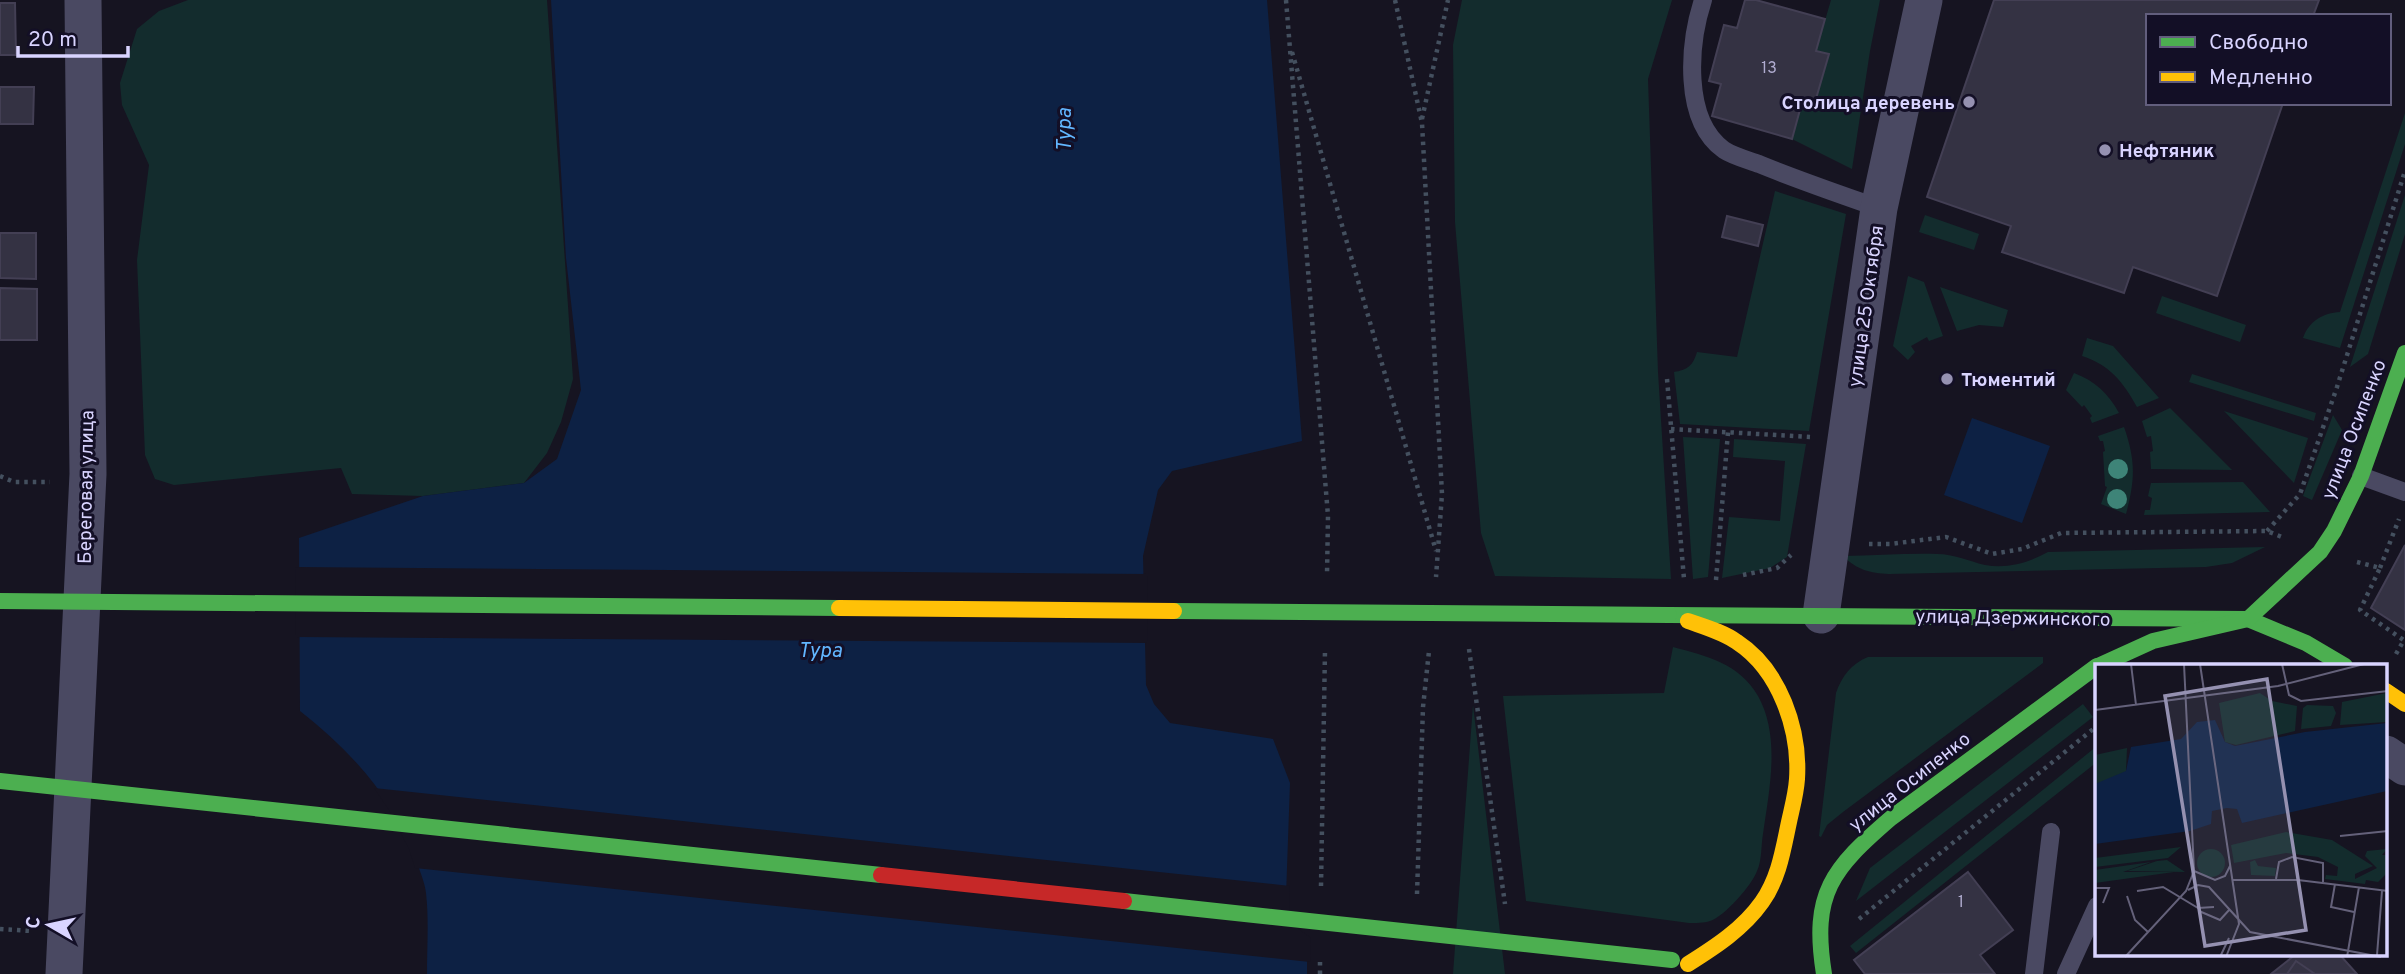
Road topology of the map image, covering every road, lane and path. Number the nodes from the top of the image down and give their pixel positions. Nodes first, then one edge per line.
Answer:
1 (83, 0) edge
2 (1286, 0) edge
3 (1395, 0) edge
4 (1448, 0) edge
5 (1703, 0) edge
6 (1924, 0) edge
7 (1290, 42) junction
8 (1422, 123) junction
9 (2405, 171) edge
10 (1879, 208) junction
11 (2405, 352) edge
12 (1667, 379) dead end
13 (1671, 429) junction
14 (1728, 432) junction
15 (1814, 437) dead end
16 (88, 474) junction
17 (0, 476) edge
18 (2361, 476) junction
19 (2405, 492) edge
20 (2400, 518) dead end
21 (2267, 531) junction
22 (1830, 543) junction
23 (2320, 552) junction
24 (1438, 556) junction
25 (2379, 568) junction
26 (1442, 569) dead end
27 (1740, 576) dead end
28 (1728, 578) dead end
29 (1705, 581) dead end
30 (1716, 581) junction
31 (1695, 582) dead end
32 (1684, 583) junction
33 (1435, 584) dead end
34 (1677, 584) dead end
35 (1326, 585) dead end
36 (0, 601) edge
37 (1670, 615) junction
38 (1821, 615) junction
39 (2248, 619) junction
40 (1430, 638) dead end
41 (2405, 640) edge
42 (1325, 641) dead end
43 (1467, 642) dead end
44 (2106, 664) edge
45 (2342, 664) edge
46 (2095, 672) edge
47 (2388, 692) edge
48 (2405, 704) edge
49 (2095, 728) edge
50 (2388, 755) edge
51 (2405, 767) edge
52 (0, 781) edge
53 (2051, 832) dead end
54 (1321, 891) dead end
55 (1417, 899) dead end
56 (1505, 907) dead end
57 (2095, 909) edge
58 (1858, 919) dead end
59 (1320, 946) dead end
60 (64, 974) edge
61 (1320, 974) edge
62 (1824, 974) edge
63 (2034, 974) edge
64 (2066, 974) edge

1 - 16 street, Береговая улица
2 - 7 path
3 - 8 path
4 - 8 path
5 - 10 lane
6 - 10 street, улица 25 Октября
7 - 24 path
7 - 35 path
8 - 24 path
9 - 21 path
10 - 22 street, улица 25 Октября
11 - 18 main road, улица Осипенко
12 - 13 path
13 - 14 path
13 - 32 path
14 - 15 path
14 - 30 path
16 - 17 path
16 - 60 street, Береговая улица
18 - 19 lane
18 - 23 main road, улица Осипенко
20 - 25 path
21 - 22 path
21 - 23 path
22 - 27 path
22 - 38 street, улица 25 Октября
23 - 25 path
23 - 39 main road, улица Осипенко
24 - 26 path
24 - 33 path
25 - 41 path
28 - 30 path
29 - 30 path
31 - 32 path
32 - 34 path
36 - 37 main road, улица Дзержинского, bridge
37 - 38 main road, улица Дзержинского
37 - 52 main road, bridge
38 - 39 main road, улица Дзержинского
39 - 44 main road, улица Осипенко
39 - 45 main road, улица Дзержинского
40 - 55 path
42 - 54 path
43 - 56 path
46 - 62 main road, улица Осипенко
47 - 48 main road
49 - 58 path
50 - 51 street
53 - 63 lane
57 - 64 lane
59 - 61 path

